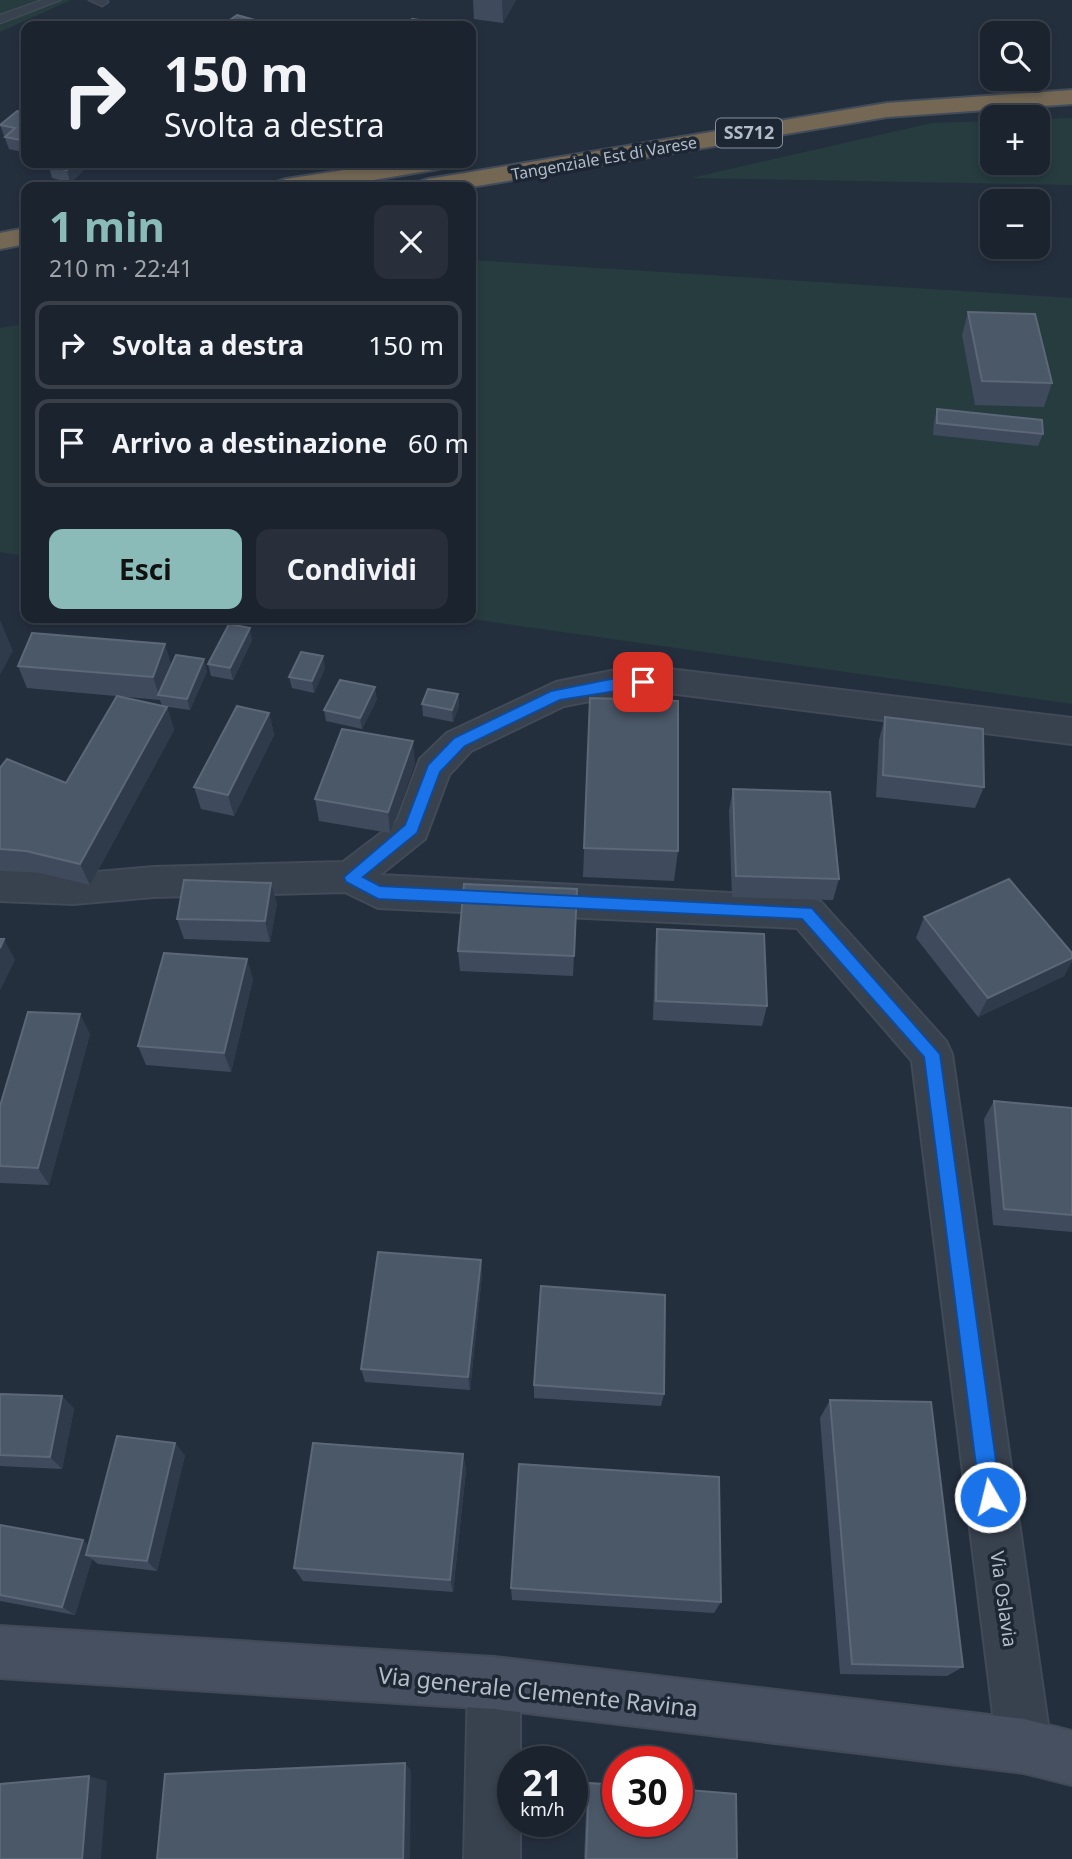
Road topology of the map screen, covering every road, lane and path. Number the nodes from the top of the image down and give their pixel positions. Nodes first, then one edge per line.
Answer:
1 (54, 0) edge
2 (0, 19) edge
3 (980, 81) edge
4 (1072, 97) edge
5 (476, 155) edge
6 (402, 168) edge
7 (317, 182) edge
8 (459, 182) edge
9 (21, 237) edge
10 (0, 241) edge
11 (21, 261) edge
12 (0, 265) edge
13 (1072, 731) edge
14 (352, 877) junction
15 (0, 887) edge
16 (0, 1652) edge
17 (494, 1683) junction
18 (1024, 1746) junction
19 (1072, 1758) edge
20 (492, 1859) edge

1 - 2 lane
3 - 5 highway, Tangenziale Est di Varese / SS712
4 - 8 highway, Tangenziale Est di Varese / SS712
6 - 7 highway
9 - 10 highway
11 - 12 highway
13 - 14 street
14 - 15 street
14 - 18 street, Via Oslavia
16 - 17 street, Via generale Clemente Ravina
17 - 18 street, Via generale Clemente Ravina
17 - 20 street
18 - 19 street, Via generale Clemente Ravina

